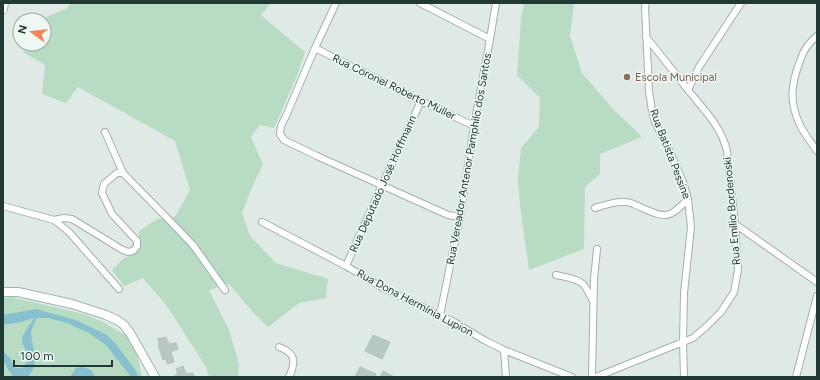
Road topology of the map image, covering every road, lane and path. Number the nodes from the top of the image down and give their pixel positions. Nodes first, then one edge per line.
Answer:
1 (4, 3) edge
2 (336, 3) edge
3 (420, 3) edge
4 (496, 3) edge
5 (646, 3) edge
6 (741, 3) edge
7 (3, 9) edge
8 (817, 36) edge
9 (646, 37) junction
10 (490, 39) junction
11 (315, 48) junction
12 (688, 90) junction
13 (421, 101) junction
14 (474, 126) junction
15 (105, 132) dead end
16 (817, 151) edge
17 (122, 173) junction
18 (382, 185) junction
19 (688, 199) junction
20 (3, 206) edge
21 (595, 208) dead end
22 (460, 217) junction
23 (54, 220) junction
24 (262, 222) dead end
25 (735, 224) junction
26 (597, 249) dead end
27 (346, 266) junction
28 (556, 275) dead end
29 (817, 282) edge
30 (119, 289) dead end
31 (225, 290) dead end
32 (3, 292) edge
33 (817, 296) edge
34 (594, 302) junction
35 (440, 315) junction
36 (683, 342) junction
37 (279, 347) dead end
38 (504, 350) junction
39 (155, 377) edge
40 (289, 377) edge
41 (506, 377) edge
42 (572, 377) edge
43 (592, 377) edge
44 (596, 377) edge
45 (684, 377) edge
46 (796, 377) edge

1 - 7 street
2 - 11 street
3 - 10 street
4 - 10 street, Rua Vereador Antenor Pamphilo dos Santos
5 - 9 street, Rua Batista Pessine
6 - 12 street
8 - 16 street
9 - 12 street, Rua Emílio Bordenoski
9 - 19 street, Rua Batista Pessine
10 - 14 street, Rua Vereador Antenor Pamphilo dos Santos
11 - 13 street, Rua Coronel Roberto Müller
11 - 18 street
12 - 25 street, Rua Emílio Bordenoski
13 - 14 street, Rua Coronel Roberto Müller
13 - 18 street, Rua Deputado José Hoffmann
14 - 22 street, Rua Vereador Antenor Pamphilo dos Santos
15 - 17 street
17 - 23 street
17 - 31 street
18 - 22 street
18 - 27 street, Rua Deputado José Hoffmann
19 - 21 street
19 - 36 street, Rua Batista Pessine
20 - 23 street
22 - 35 street, Rua Vereador Antenor Pamphilo dos Santos
23 - 30 street
24 - 27 street, Rua Dona Hermínia Lupion
25 - 29 street
25 - 36 street, Rua Emílio Bordenoski
26 - 34 street
27 - 35 street, Rua Dona Hermínia Lupion
28 - 34 street
32 - 39 street
33 - 46 street
34 - 43 street
35 - 38 street, Rua Dona Hermínia Lupion
36 - 44 street, Rua Emílio Bordenoski
36 - 45 street, Rua Batista Pessine
37 - 40 street
38 - 41 street
38 - 42 street, Rua Dona Hermínia Lupion

